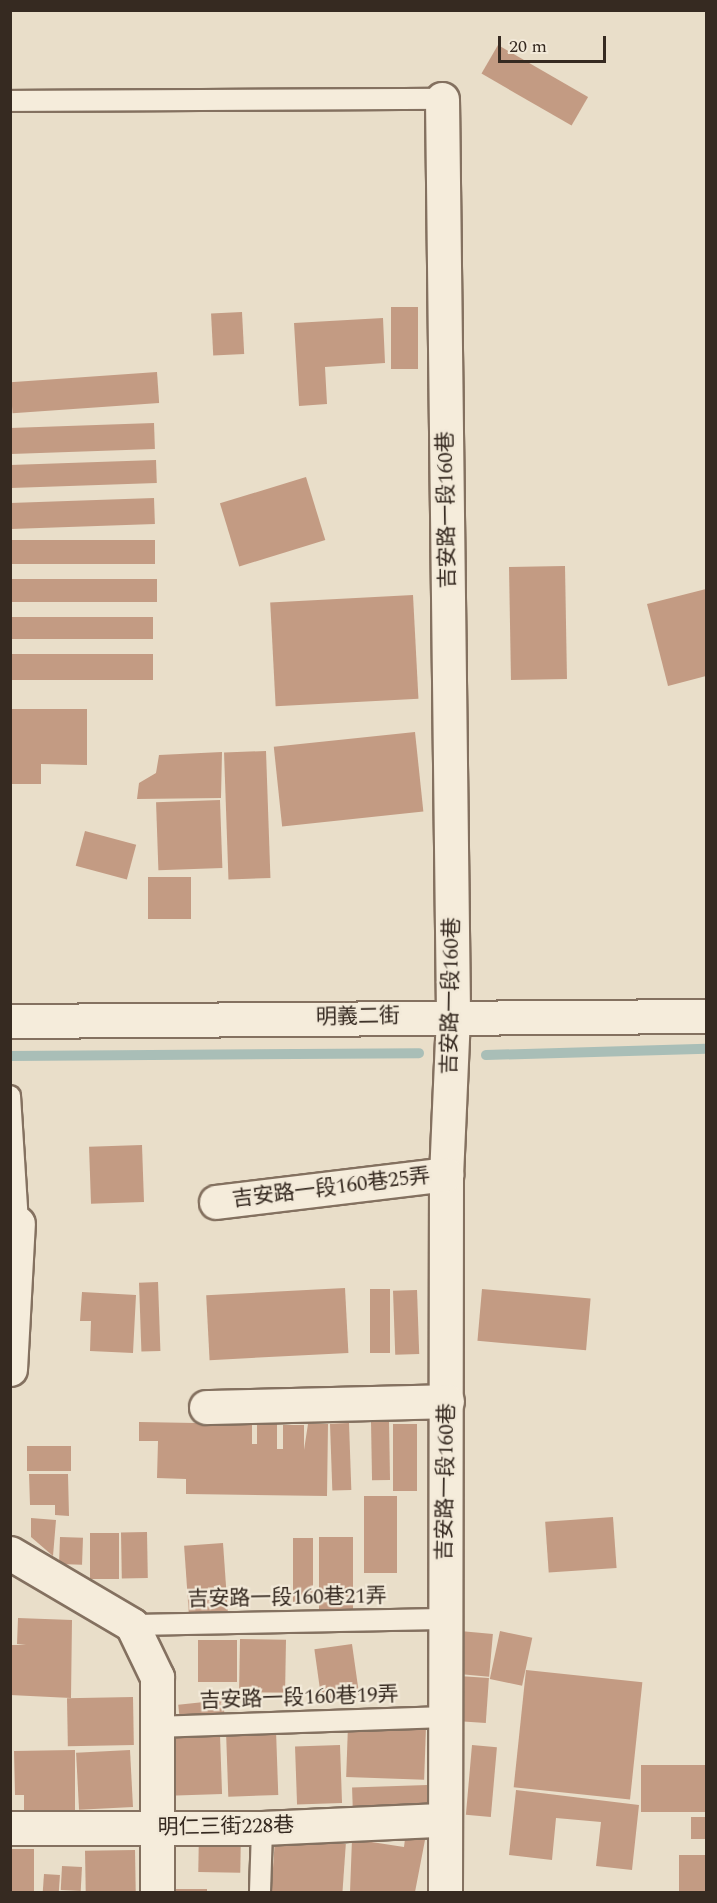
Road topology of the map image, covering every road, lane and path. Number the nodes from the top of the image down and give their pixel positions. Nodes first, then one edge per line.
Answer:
1 (442, 99) joint
2 (10, 101) edge
3 (453, 1016) junction
4 (706, 1016) edge
5 (10, 1021) edge
6 (10, 1096) edge
7 (446, 1174) junction
8 (216, 1202) dead end
9 (18, 1223) joint
10 (10, 1369) edge
11 (447, 1401) junction
12 (206, 1407) dead end
13 (10, 1553) edge
14 (444, 1619) junction
15 (132, 1625) junction
16 (443, 1717) junction
17 (158, 1727) junction
18 (441, 1820) junction
19 (10, 1828) edge
20 (159, 1828) junction
21 (262, 1828) junction
22 (157, 1893) edge
23 (260, 1893) edge
24 (445, 1893) edge

1 - 2 lane
1 - 3 street, 吉安路一段160巷
3 - 4 street, 明義二街
3 - 5 street, 明義二街
3 - 7 street, 吉安路一段160巷
6 - 9 lane
7 - 8 street, 吉安路一段160巷25弄
7 - 11 street, 吉安路一段160巷
9 - 10 street
11 - 12 street
11 - 14 street, 吉安路一段160巷
13 - 15 street
14 - 15 lane, 吉安路一段160巷21弄
14 - 16 street, 吉安路一段160巷
15 - 17 street
16 - 17 lane, 吉安路一段160巷19弄
16 - 18 street, 吉安路一段160巷
17 - 20 street
18 - 21 street, 明仁三街228巷
18 - 24 street, 吉安路一段160巷
19 - 20 street, 明仁三街228巷
20 - 21 street, 明仁三街228巷
20 - 22 street
21 - 23 lane

